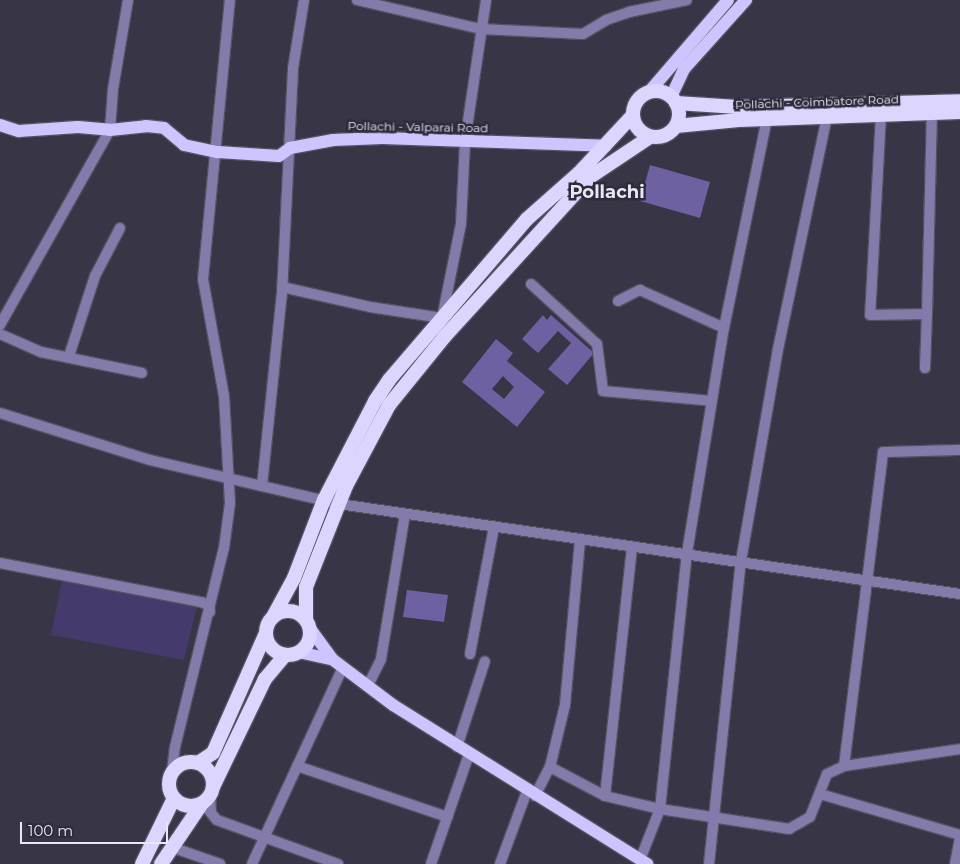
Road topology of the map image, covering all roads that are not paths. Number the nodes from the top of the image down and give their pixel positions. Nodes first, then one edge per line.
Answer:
1 (128, 0) edge
2 (230, 0) edge
3 (304, 0) edge
4 (357, 0) edge
5 (486, 0) edge
6 (687, 0) edge
7 (728, 0) edge
8 (746, 0) edge
9 (481, 29) junction
10 (649, 92) junction
11 (674, 100) junction
12 (960, 101) edge
13 (960, 112) edge
14 (932, 113) junction
15 (881, 114) junction
16 (633, 115) junction
17 (827, 116) junction
18 (767, 118) junction
19 (0, 125) edge
20 (676, 126) junction
21 (110, 130) junction
22 (650, 137) junction
23 (465, 142) junction
24 (606, 146) junction
25 (290, 148) junction
26 (218, 152) junction
27 (120, 228) dead end
28 (531, 284) dead end
29 (282, 287) junction
30 (618, 301) dead end
31 (927, 314) junction
32 (442, 318) junction
33 (0, 325) edge
34 (724, 328) junction
35 (0, 334) edge
36 (69, 356) junction
37 (925, 368) dead end
38 (142, 373) dead end
39 (712, 401) junction
40 (0, 413) edge
41 (960, 450) edge
42 (230, 480) junction
43 (262, 486) junction
44 (324, 500) junction
45 (339, 504) junction
46 (405, 514) junction
47 (494, 527) junction
48 (580, 539) junction
49 (632, 546) junction
50 (687, 553) junction
51 (742, 560) junction
52 (0, 563) edge
53 (867, 580) junction
54 (960, 594) edge
55 (210, 612) junction
56 (274, 615) junction
57 (307, 624) junction
58 (266, 635) junction
59 (291, 654) junction
60 (470, 654) dead end
61 (332, 659) junction
62 (485, 661) dead end
63 (343, 667) junction
64 (368, 685) junction
65 (457, 746) junction
66 (960, 749) edge
67 (469, 754) junction
68 (177, 763) junction
69 (198, 763) junction
70 (297, 766) junction
71 (844, 766) junction
72 (550, 767) junction
73 (531, 794) junction
74 (820, 794) junction
75 (605, 796) junction
76 (174, 798) junction
77 (208, 800) junction
78 (660, 810) junction
79 (448, 817) junction
80 (714, 819) junction
81 (264, 836) junction
82 (960, 837) edge
83 (171, 847) junction
84 (643, 862) edge
85 (142, 864) edge
86 (161, 864) edge
87 (220, 864) edge
88 (252, 864) edge
89 (338, 864) edge
90 (431, 864) edge
91 (500, 864) edge
92 (708, 864) edge
93 (955, 864) edge

1 - 21 street
2 - 26 street
3 - 25 street
4 - 9 street
5 - 9 street
6 - 9 street
7 - 10 main road
8 - 11 main road
9 - 23 street
10 - 11 highway, Pollachi - Coimbatore Road
10 - 16 highway
11 - 12 highway, Pollachi - Coimbatore Road
11 - 20 highway
13 - 14 highway, Pollachi - Coimbatore Road
14 - 15 highway, Pollachi - Coimbatore Road
14 - 31 street
15 - 17 highway, Pollachi - Coimbatore Road
15 - 31 street
16 - 22 highway
16 - 24 highway
17 - 18 highway, Pollachi - Coimbatore Road
17 - 51 street
18 - 20 highway, Pollachi - Coimbatore Road
18 - 34 street
19 - 21 main road, Pollachi - Valparai Road
20 - 22 highway, Pollachi - Coimbatore Road
21 - 26 main road, Pollachi - Valparai Road
21 - 33 street
22 - 45 highway, Pollachi - Coimbatore Road
23 - 24 main road, Pollachi - Valparai Road
23 - 25 main road, Pollachi - Valparai Road
23 - 32 street
24 - 32 highway
25 - 26 main road, Pollachi - Valparai Road
25 - 29 street
26 - 42 street
27 - 36 street
28 - 39 street
29 - 32 street
29 - 43 street
30 - 34 street
31 - 37 street
32 - 44 highway
34 - 39 street
35 - 36 street
36 - 38 street
39 - 50 street
40 - 42 street
41 - 53 street
42 - 43 street
42 - 55 street
43 - 44 street
44 - 45 street
44 - 56 highway
45 - 46 street
45 - 57 highway, Pollachi - Coimbatore Road
46 - 47 street
46 - 64 street
47 - 48 street
47 - 60 street
48 - 49 street
48 - 72 street
49 - 50 street
49 - 75 street
50 - 51 street
50 - 78 street
51 - 53 street
51 - 80 street
52 - 55 street
53 - 54 street
53 - 71 street
55 - 68 street
56 - 57 highway
56 - 58 highway
57 - 59 highway
57 - 61 main road
58 - 59 highway
58 - 69 highway
59 - 61 main road
59 - 77 highway
61 - 63 main road
62 - 65 street
63 - 64 main road
63 - 70 street
64 - 65 main road
65 - 67 main road
66 - 71 street
67 - 73 main road
67 - 79 street
68 - 69 highway
68 - 76 highway
69 - 77 highway
70 - 79 street
70 - 81 street
71 - 74 street
72 - 73 street
72 - 75 street
73 - 84 main road
73 - 91 street
74 - 80 street
74 - 82 street
75 - 78 street
76 - 77 highway
76 - 85 highway
77 - 81 street
77 - 83 highway
78 - 80 street
78 - 84 street
79 - 90 street
80 - 92 street
81 - 88 street
81 - 89 street
82 - 93 street
83 - 86 highway
83 - 87 street

